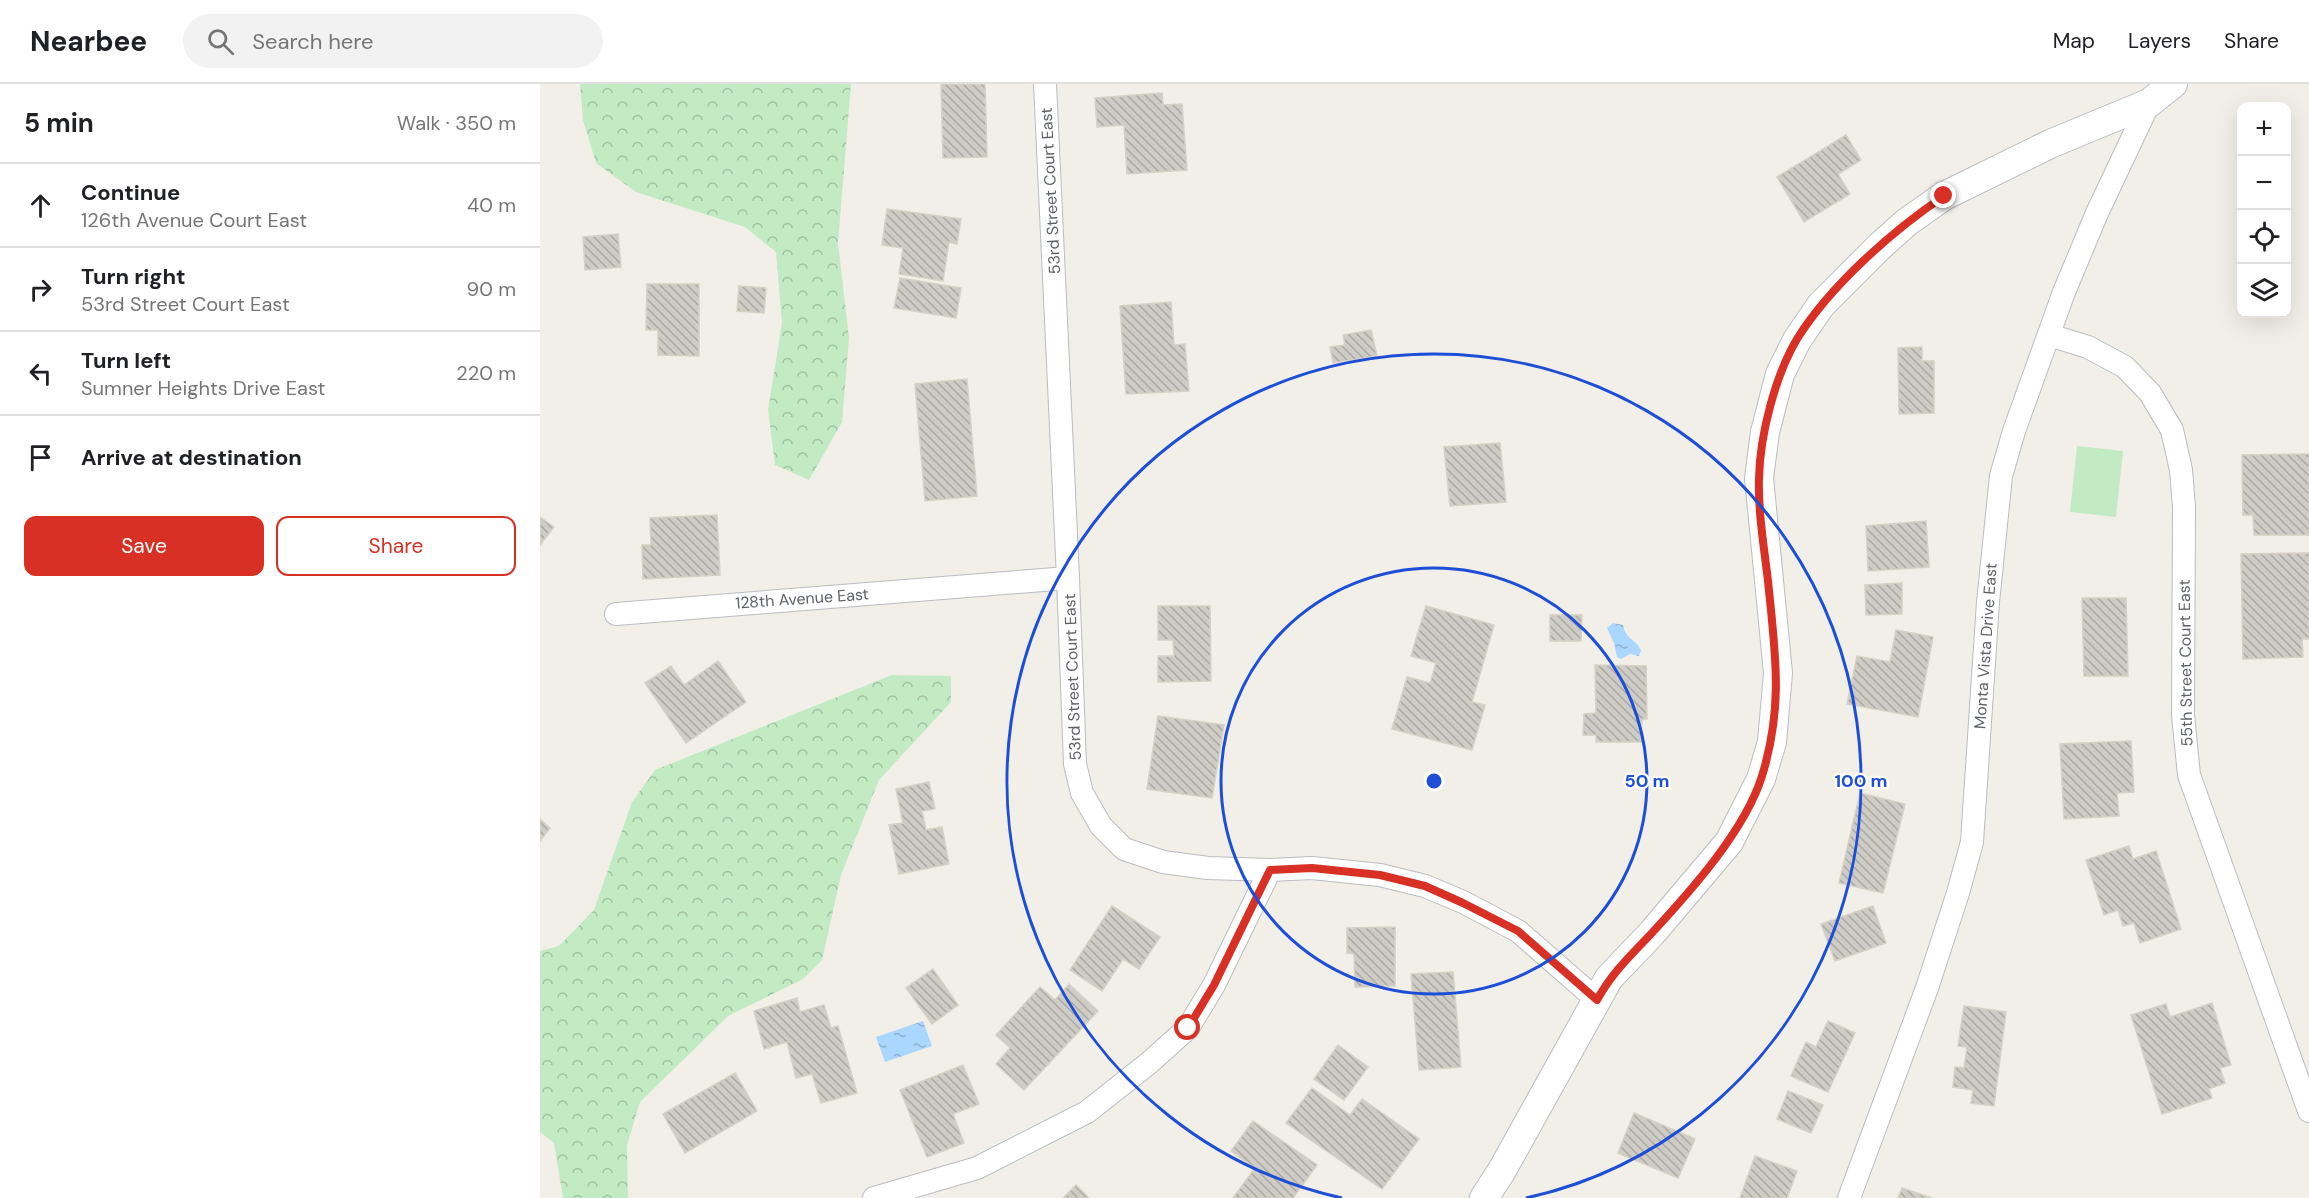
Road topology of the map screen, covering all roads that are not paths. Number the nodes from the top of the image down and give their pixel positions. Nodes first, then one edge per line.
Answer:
1 (1045, 84) edge
2 (2173, 84) edge
3 (2149, 103) junction
4 (2049, 335) junction
5 (1068, 578) junction
6 (616, 614) dead end
7 (1270, 870) junction
8 (1597, 1000) junction
9 (2309, 1111) edge
10 (874, 1198) edge
11 (1484, 1198) edge
12 (1849, 1198) edge

1 - 5 street, 53rd Street Court East
2 - 3 street
3 - 4 street, Monta Vista Drive East
3 - 8 street
4 - 9 street, 55th Street Court East
4 - 12 street, Monta Vista Drive East
5 - 6 street, 128th Avenue East
5 - 7 street, 53rd Street Court East
7 - 8 street, 53rd Street Court East
7 - 10 street
8 - 11 street

